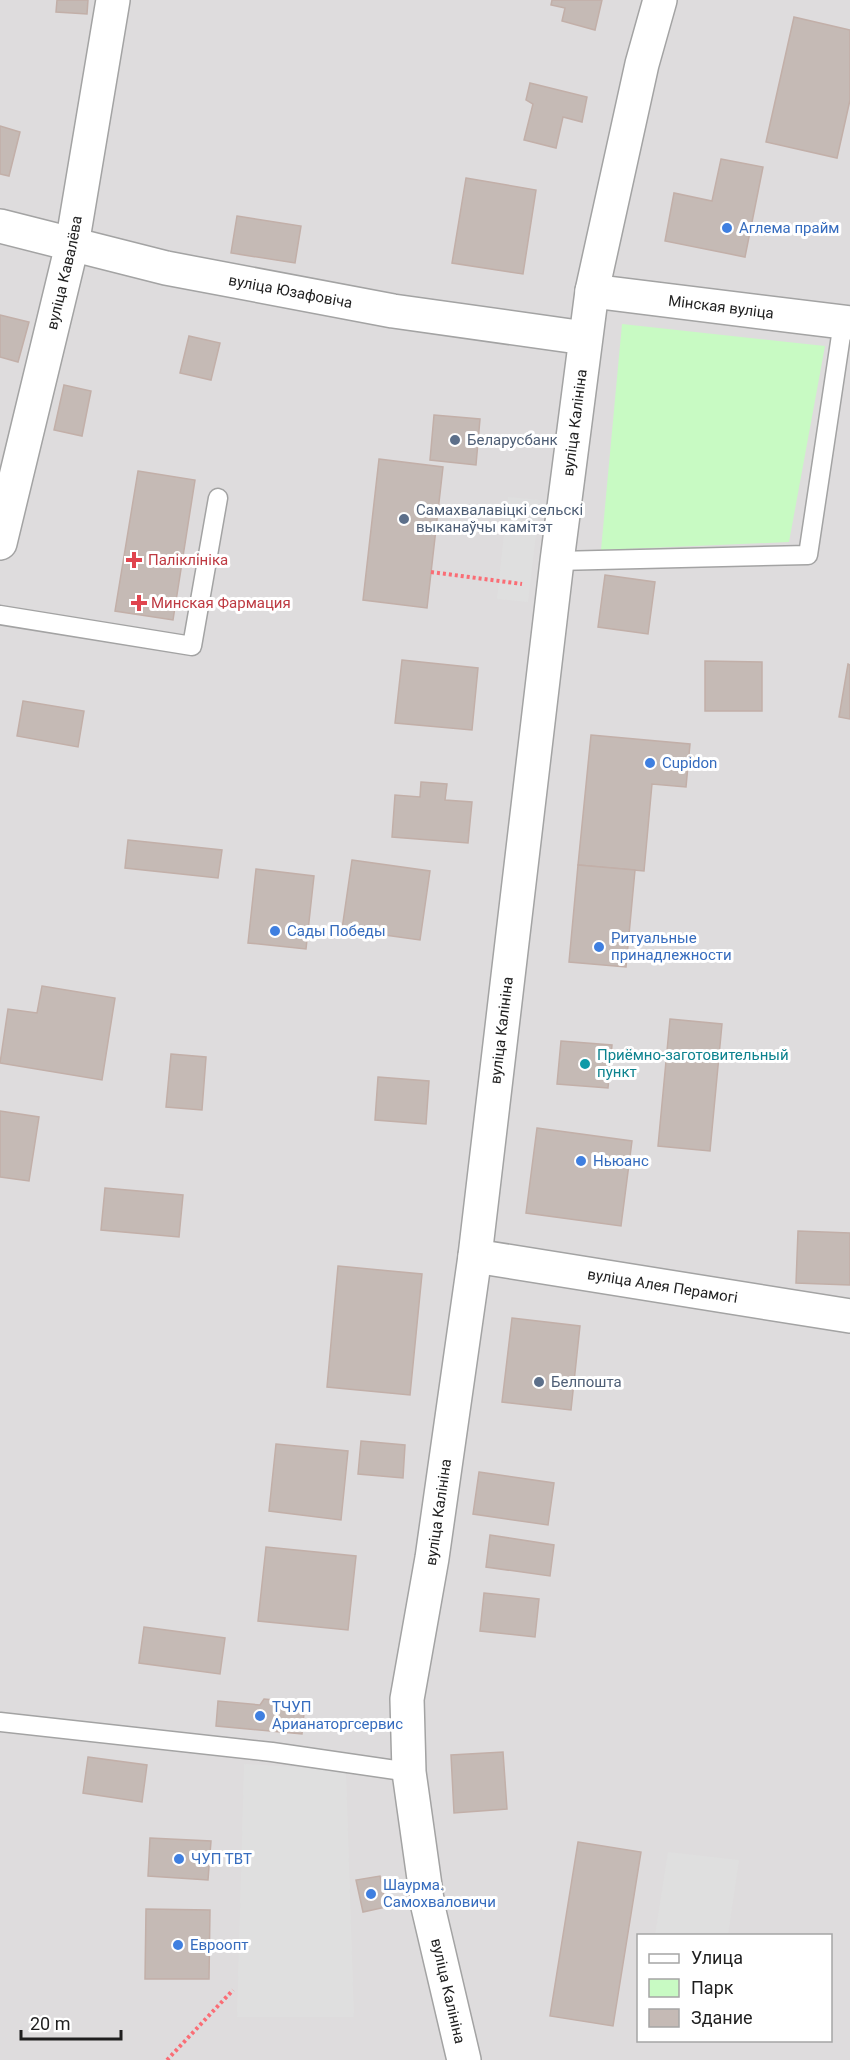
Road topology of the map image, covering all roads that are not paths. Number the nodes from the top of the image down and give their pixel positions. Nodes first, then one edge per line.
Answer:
1 (113, 0) edge
2 (660, 0) edge
3 (0, 226) edge
4 (72, 244) junction
5 (592, 291) junction
6 (847, 323) edge
7 (585, 338) junction
8 (218, 498) dead end
9 (0, 543) edge
10 (557, 561) junction
11 (0, 615) edge
12 (475, 1256) junction
13 (850, 1316) edge
14 (0, 1722) edge
15 (409, 1772) junction
16 (464, 2060) edge

1 - 4 street, вуліца Кавалёва
2 - 5 street, вуліца Калініна
3 - 4 street, вуліца Юзафовіча
4 - 7 street, вуліца Юзафовіча
4 - 9 street, вуліца Кавалёва
5 - 6 street, Мінская вуліца
5 - 7 street, вуліца Калініна
6 - 10 lane
7 - 10 street, вуліца Калініна
8 - 11 lane
10 - 12 street, вуліца Калініна
12 - 13 street, вуліца Алея Перамогі
12 - 15 street, вуліца Калініна
14 - 15 lane
15 - 16 street, вуліца Калініна

